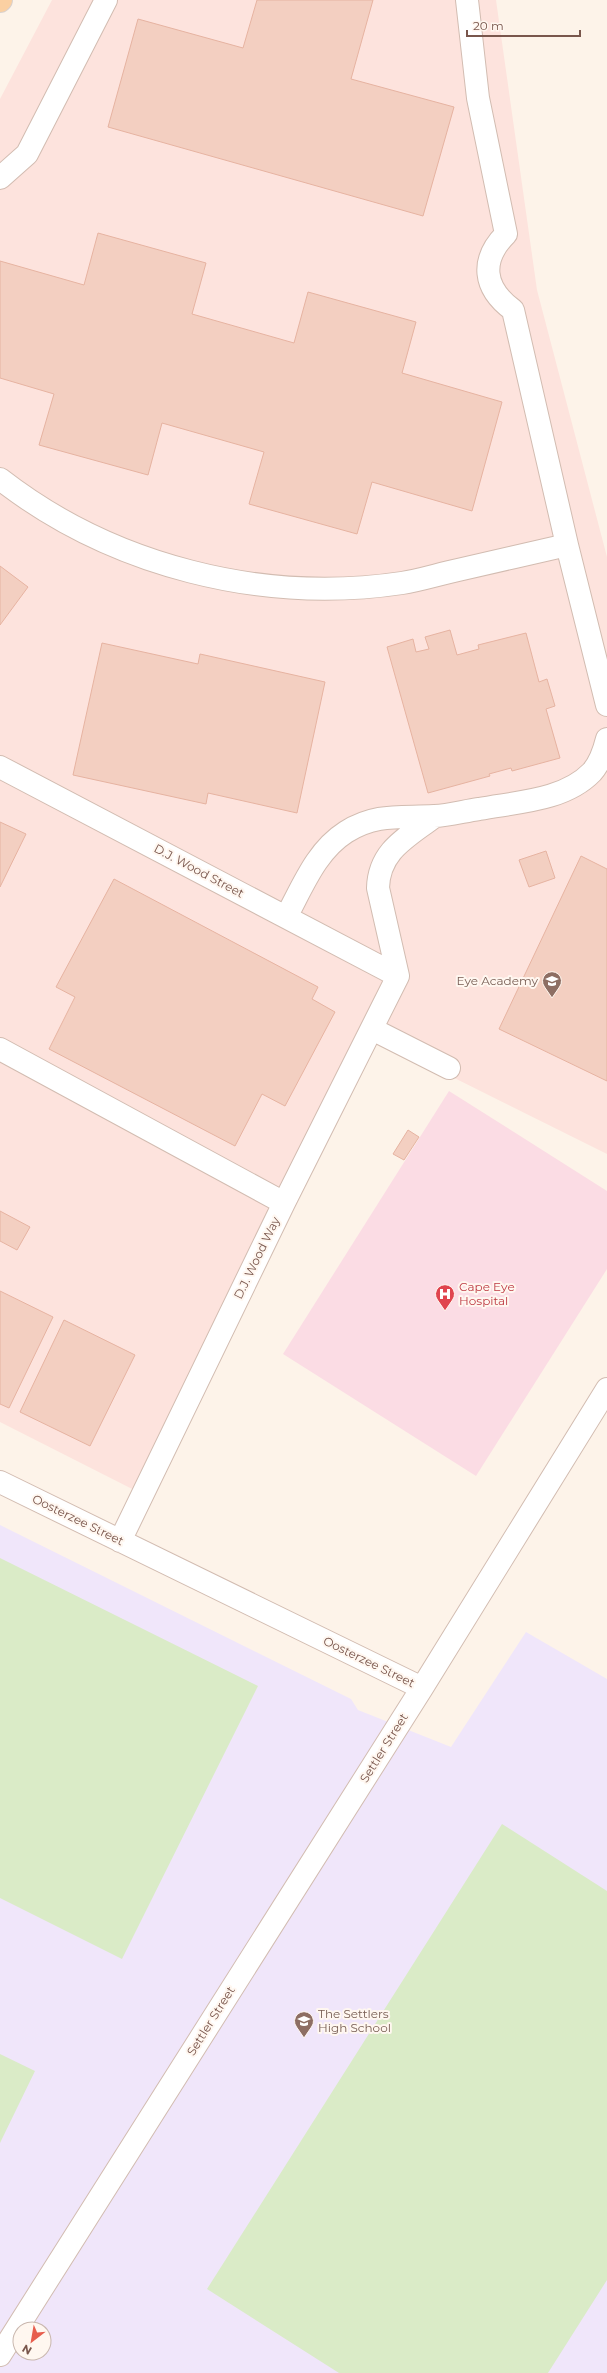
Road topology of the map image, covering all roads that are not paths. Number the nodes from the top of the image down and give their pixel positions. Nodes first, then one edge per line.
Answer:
1 (106, 0) edge
2 (467, 0) edge
3 (0, 178) edge
4 (0, 479) edge
5 (567, 545) junction
6 (607, 705) edge
7 (607, 739) edge
8 (0, 767) edge
9 (435, 816) junction
10 (286, 917) junction
11 (398, 976) junction
12 (372, 1029) junction
13 (0, 1049) edge
14 (449, 1068) dead end
15 (284, 1203) junction
16 (607, 1389) edge
17 (0, 1482) edge
18 (120, 1541) junction
19 (422, 1688) junction
20 (0, 2355) edge

1 - 3 street
2 - 5 street
4 - 5 street
5 - 6 street
7 - 9 street
8 - 10 street, D.J. Wood Street
9 - 10 street
9 - 11 street
10 - 11 street, D.J. Wood Street
11 - 12 street, D.J. Wood Way
12 - 14 street
12 - 15 street, D.J. Wood Way
13 - 15 street
15 - 18 street, D.J. Wood Way
16 - 19 street, Oosterzee Street
17 - 18 street, Oosterzee Street
18 - 19 street, Oosterzee Street
19 - 20 street, Settler Street

